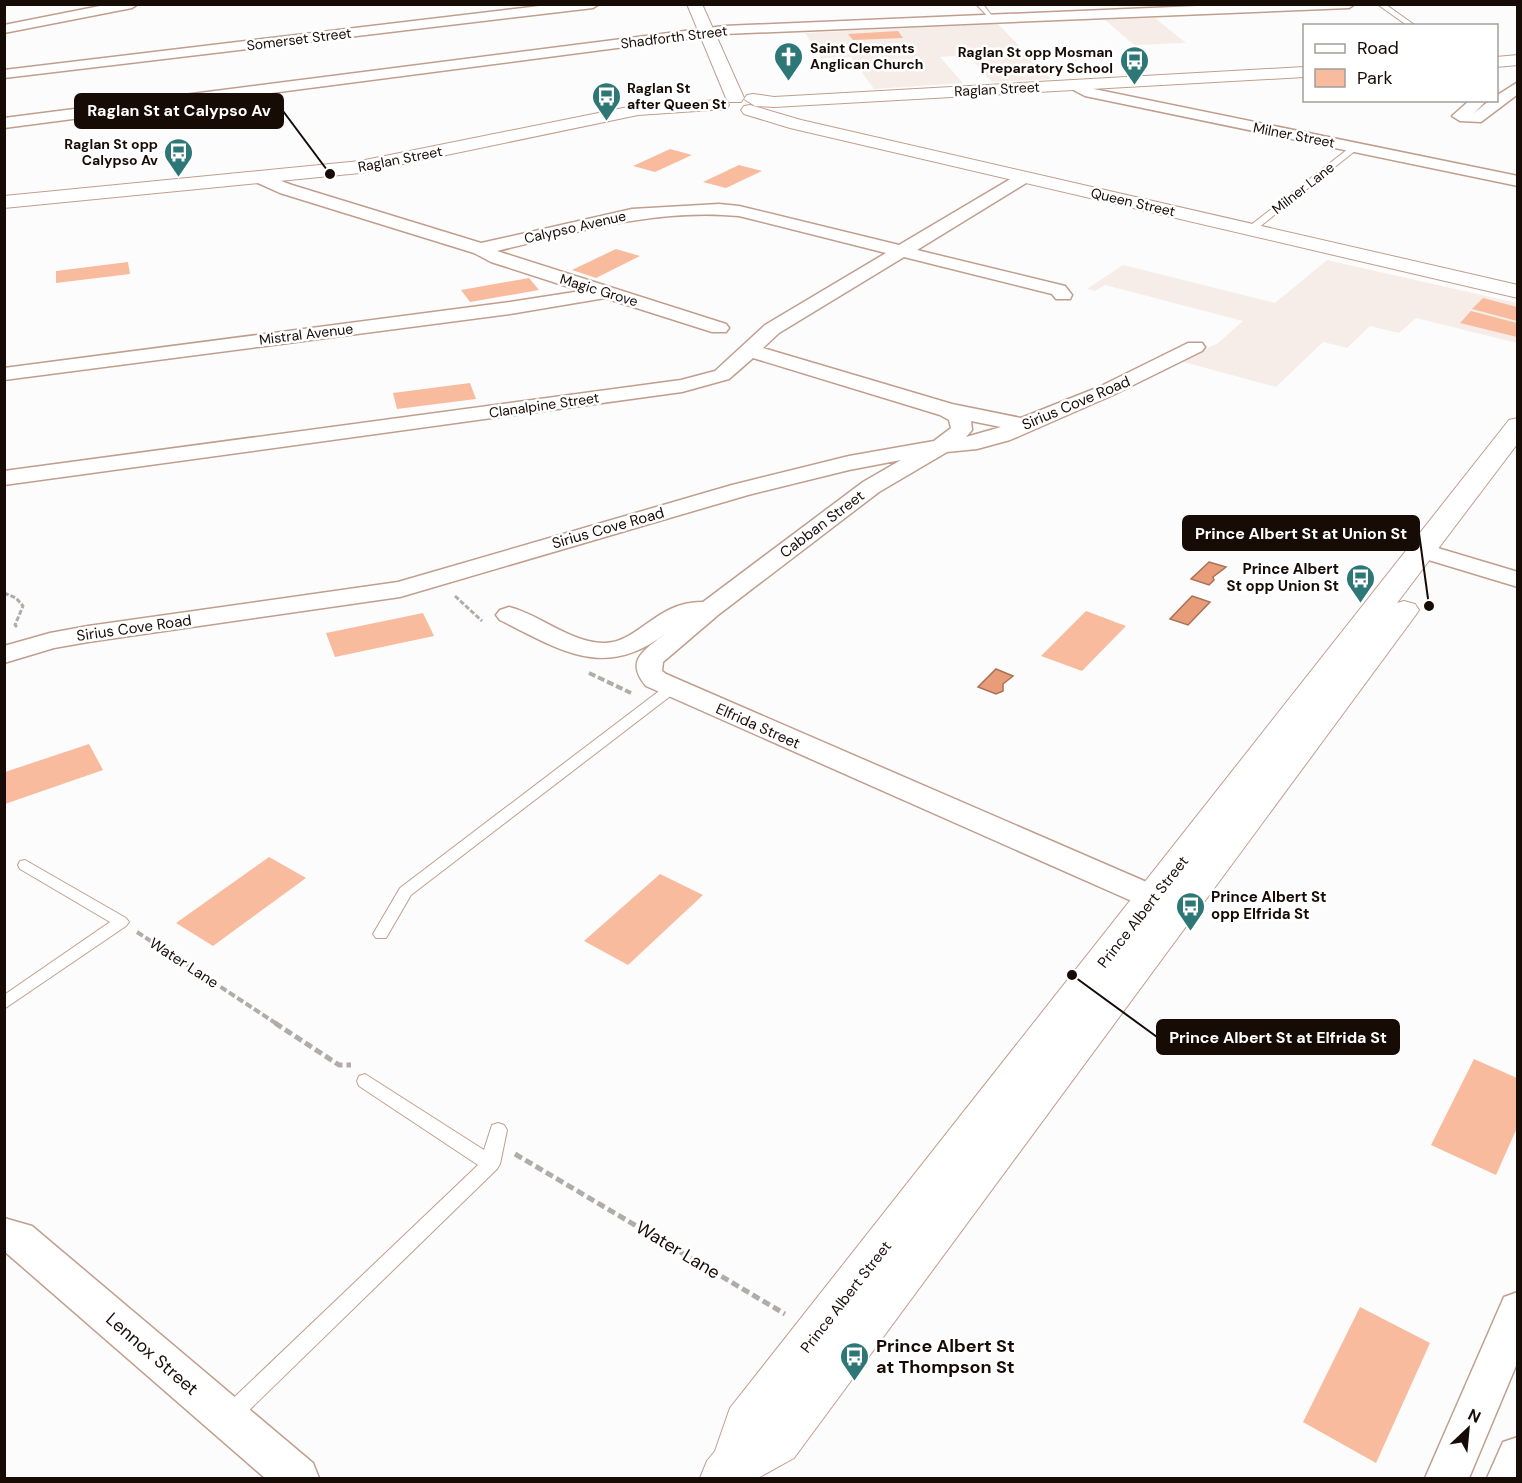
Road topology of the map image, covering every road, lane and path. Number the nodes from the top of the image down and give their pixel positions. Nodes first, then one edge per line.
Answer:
1 (101, 4) edge
2 (132, 4) edge
3 (593, 4) edge
4 (694, 4) edge
5 (979, 4) edge
6 (1349, 4) edge
7 (1380, 4) edge
8 (13, 13) dead end
9 (993, 19) junction
10 (1410, 24) edge
11 (4, 26) edge
12 (707, 32) junction
13 (1518, 60) edge
14 (1498, 62) edge
15 (1518, 71) edge
16 (1303, 72) edge
17 (4, 75) edge
18 (1071, 85) junction
19 (1518, 86) edge
20 (1499, 94) edge
21 (728, 101) junction
22 (1478, 102) edge
23 (1492, 102) edge
24 (755, 106) junction
25 (4, 123) edge
26 (1356, 147) junction
27 (257, 177) junction
28 (1025, 177) junction
29 (1518, 181) edge
30 (4, 202) edge
31 (1250, 230) junction
32 (480, 249) junction
33 (901, 252) junction
34 (607, 292) junction
35 (1518, 292) edge
36 (719, 328) dead end
37 (1196, 347) dead end
38 (748, 350) junction
39 (4, 374) edge
40 (948, 410) junction
41 (1024, 424) junction
42 (1518, 425) edge
43 (942, 446) junction
44 (1518, 459) edge
45 (4, 478) edge
46 (1432, 554) junction
47 (438, 578) junction
48 (1518, 580) edge
49 (4, 593) edge
50 (709, 610) junction
51 (498, 620) joint
52 (35, 646) junction
53 (4, 655) edge
54 (588, 673) dead end
55 (608, 682) dead end
56 (672, 688) junction
57 (25, 865) dead end
58 (1154, 898) junction
59 (121, 922) junction
60 (381, 934) dead end
61 (4, 1003) edge
62 (339, 1065) dead end
63 (365, 1081) dead end
64 (498, 1130) dead end
65 (490, 1164) junction
66 (562, 1181) dead end
67 (4, 1234) edge
68 (1518, 1310) edge
69 (794, 1319) dead end
70 (226, 1419) junction
71 (1518, 1457) edge
72 (740, 1473) edge
73 (297, 1479) edge
74 (1447, 1479) edge
75 (1509, 1479) edge

1 - 8 street
2 - 11 street
3 - 17 street, Somerset Street
4 - 12 street
5 - 9 lane
6 - 9 street, Shadforth Street
7 - 10 lane
9 - 12 street, Shadforth Street
12 - 21 street
12 - 25 street, Shadforth Street
13 - 14 street
15 - 20 street
16 - 18 street, Raglan Street
18 - 24 street, Raglan Street
18 - 26 street, Milner Street
19 - 20 street
21 - 24 street, Raglan Street
21 - 27 street, Raglan Street
22 - 23 street
24 - 28 street, Queen Street
26 - 29 street, Milner Street
26 - 31 lane, Milner Lane
27 - 30 street, Raglan Street
27 - 32 street
28 - 31 street, Queen Street
28 - 33 street, Clanalpine Street
31 - 35 street, Queen Street
32 - 33 street, Calypso Avenue
32 - 34 street, Magic Grove
33 - 33 street, Calypso Avenue
33 - 38 street, Clanalpine Street
34 - 36 street, Magic Grove
34 - 39 street, Mistral Avenue
37 - 41 street, Sirius Cove Road
38 - 40 street
38 - 45 street, Clanalpine Street
40 - 41 street
40 - 43 street
41 - 43 street, Sirius Cove Road
42 - 46 street, Prince Albert Street
43 - 47 street, Sirius Cove Road
43 - 50 street, Cabban Street
44 - 46 street, Prince Albert Street
46 - 48 street
46 - 58 street, Prince Albert Street
46 - 72 street, Prince Albert Street
47 - 51 path
47 - 52 street, Sirius Cove Road
49 - 52 path
50 - 51 street
50 - 56 street, Elfrida Street
52 - 53 street, Sirius Cove Road
54 - 55 path
56 - 58 street, Elfrida Street
56 - 60 lane
57 - 59 lane
58 - 72 street, Prince Albert Street
59 - 61 lane
59 - 62 path, Water Lane
63 - 65 lane
64 - 65 lane
65 - 70 lane
66 - 69 path, Water Lane
67 - 70 street, Lennox Street
68 - 74 street
70 - 73 street, Lennox Street
71 - 75 street

